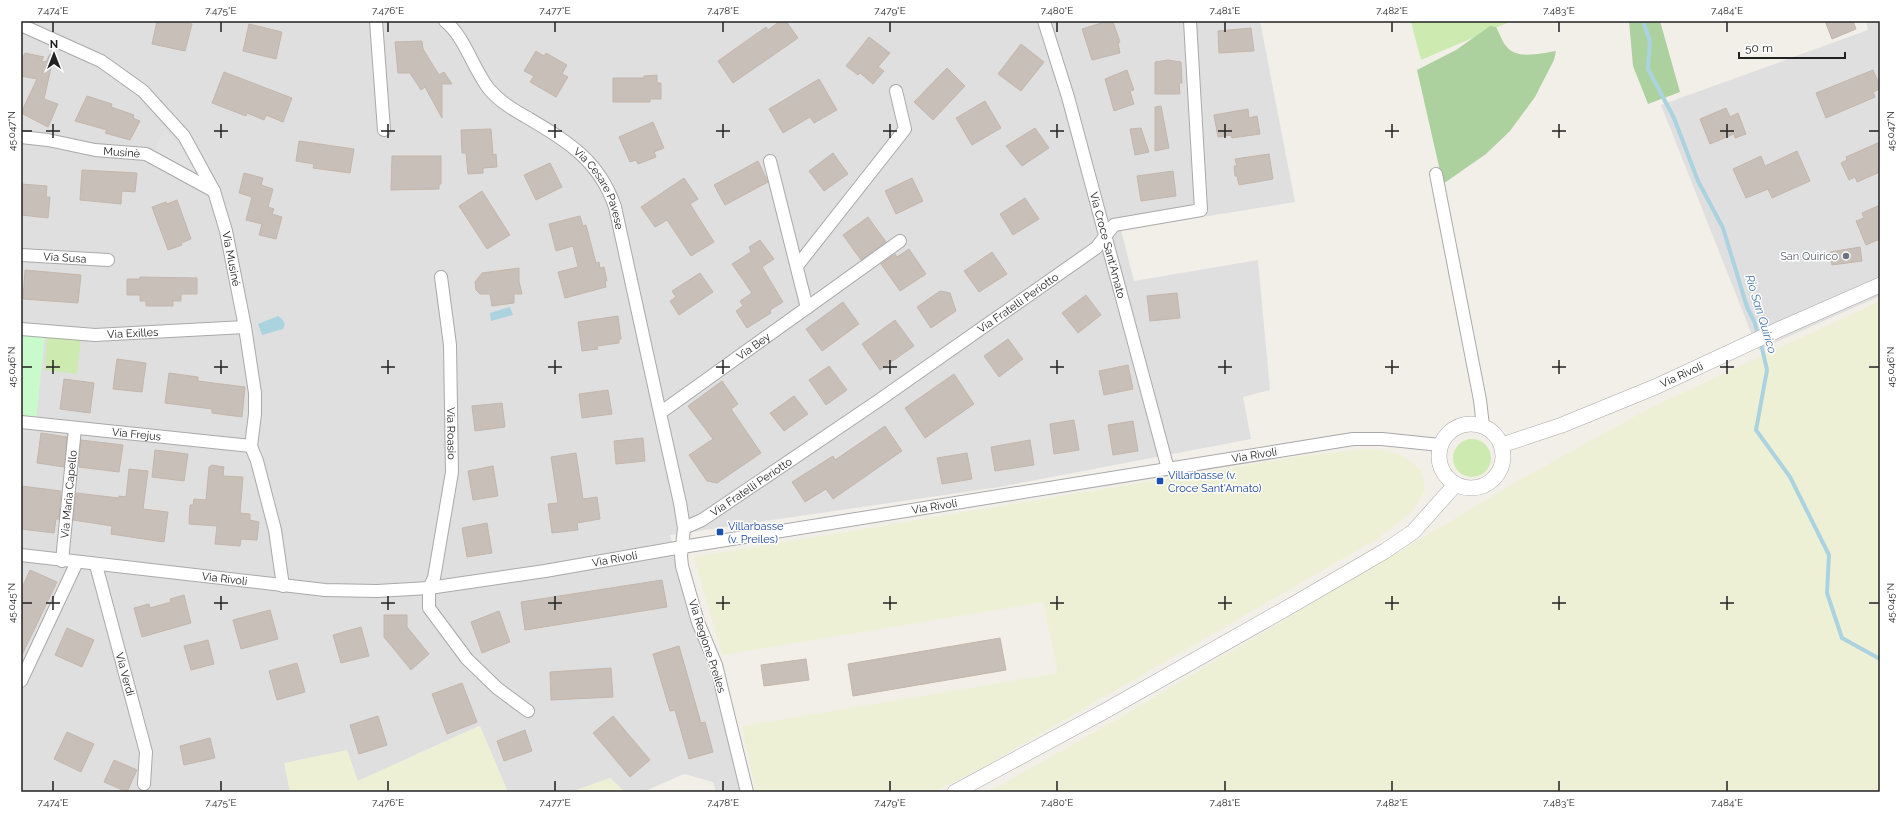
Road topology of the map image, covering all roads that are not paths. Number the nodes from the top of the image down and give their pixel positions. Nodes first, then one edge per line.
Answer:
1 (376, 21) edge
2 (445, 21) edge
3 (1044, 21) edge
4 (1190, 21) edge
5 (21, 25) edge
6 (896, 91) dead end
7 (384, 130) dead end
8 (21, 137) edge
9 (770, 161) dead end
10 (1436, 174) dead end
11 (214, 191) junction
12 (1106, 237) junction
13 (900, 241) dead end
14 (21, 255) edge
15 (108, 260) dead end
16 (797, 266) junction
17 (441, 277) dead end
18 (1880, 285) edge
19 (808, 308) junction
20 (245, 327) junction
21 (21, 329) edge
22 (660, 413) junction
23 (21, 422) edge
24 (1483, 426) junction
25 (75, 428) junction
26 (1440, 445) junction
27 (1502, 445) junction
28 (251, 446) junction
29 (1168, 469) junction
30 (1455, 484) junction
31 (684, 528) junction
32 (682, 547) junction
33 (21, 555) edge
34 (62, 561) junction
35 (77, 562) junction
36 (96, 565) junction
37 (283, 586) junction
38 (429, 588) junction
39 (21, 680) edge
40 (528, 711) dead end
41 (144, 784) dead end
42 (747, 792) edge
43 (955, 792) edge

1 - 7 street
2 - 22 street, Via Cesare Pavese
3 - 12 street, Via Croce Sant'Amato
4 - 12 street, Via Fratelli Periotto
5 - 11 street, Via Musiné
6 - 16 street
8 - 11 street, Musinè
9 - 16 street
10 - 24 street
11 - 20 street, Via Musiné
12 - 29 street, Via Croce Sant'Amato
12 - 31 street, Via Fratelli Periotto
13 - 19 street, Via Bey
14 - 15 street, Via Susa
16 - 19 street
17 - 38 street, Via Roasio
18 - 27 street, Via Rivoli
19 - 22 street, Via Bey
20 - 21 street, Via Exilles
20 - 28 street, Via Musiné
22 - 31 street
23 - 25 street, Via Frejus
24 - 26 street
24 - 27 street
25 - 28 street, Via Frejus
25 - 34 street, Via Maria Capello
26 - 29 street, Via Rivoli
26 - 30 street
27 - 30 street
28 - 37 street, Via Musiné
29 - 32 street, Via Rivoli
30 - 43 street
31 - 32 street
32 - 38 street, Via Rivoli
32 - 42 street, Via Regione Preiles
33 - 34 street, Via Rivoli
34 - 35 street, Via Rivoli
35 - 36 street, Via Rivoli
35 - 39 street
36 - 37 street, Via Rivoli
36 - 41 street, Via Verdi
37 - 38 street, Via Rivoli
38 - 40 street

